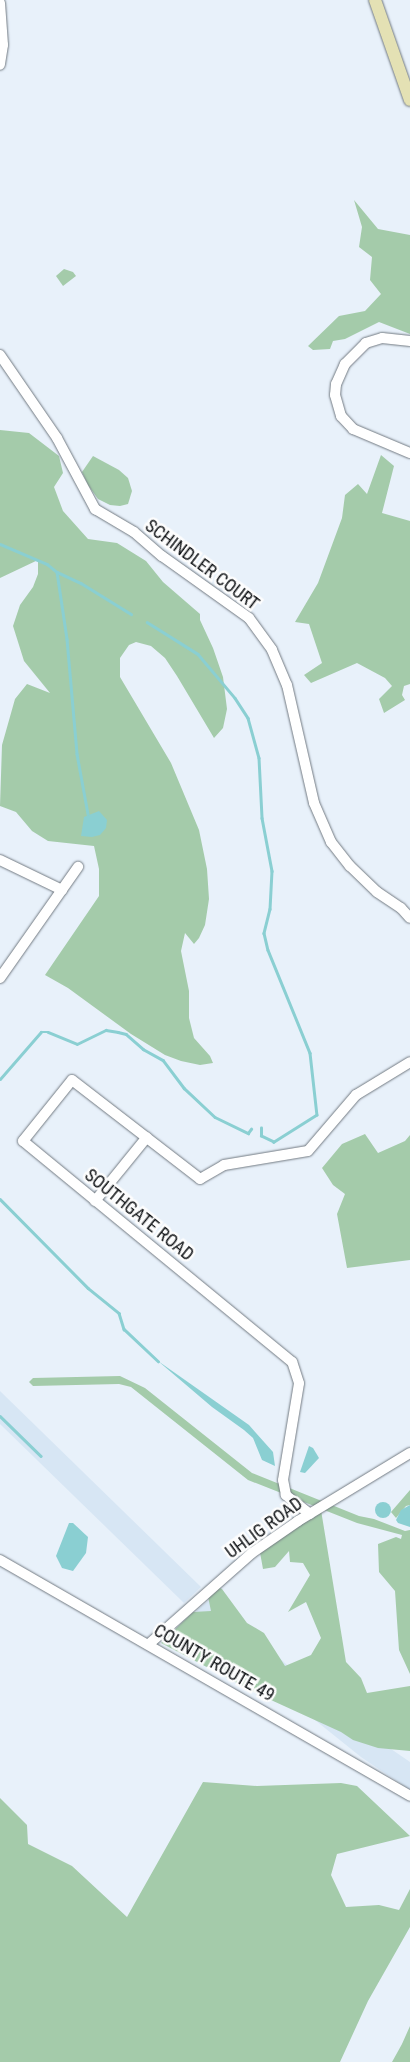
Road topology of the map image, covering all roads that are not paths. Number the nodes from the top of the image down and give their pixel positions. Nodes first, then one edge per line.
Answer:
1 (375, 0) edge
2 (0, 3) edge
3 (0, 65) edge
4 (410, 100) edge
5 (410, 340) edge
6 (0, 355) edge
7 (410, 453) edge
8 (0, 860) edge
9 (78, 867) dead end
10 (62, 890) junction
11 (410, 918) edge
12 (0, 978) edge
13 (410, 1062) edge
14 (147, 1137) junction
15 (95, 1201) junction
16 (410, 1453) edge
17 (310, 1514) junction
18 (0, 1560) edge
19 (149, 1644) junction
20 (410, 1796) edge

1 - 4 main road
2 - 3 street
5 - 7 street
6 - 11 street, SCHINDLER COURT
8 - 10 street
9 - 10 street
10 - 12 street
13 - 14 street, SOUTHGATE ROAD
14 - 15 street
14 - 15 street, SOUTHGATE ROAD
15 - 17 street, SOUTHGATE ROAD
16 - 17 street, UHLIG ROAD
17 - 19 street, UHLIG ROAD
18 - 19 street, COUNTY ROUTE 49
19 - 20 street, COUNTY ROUTE 49

